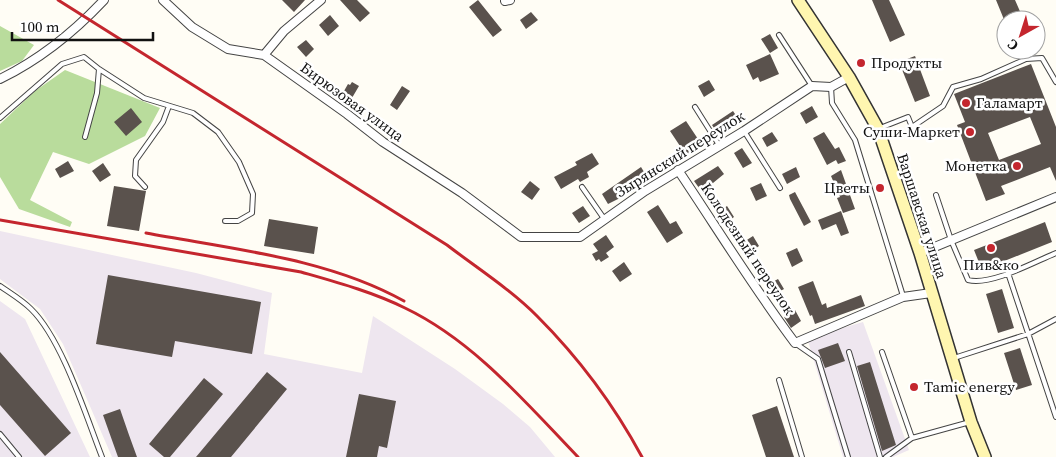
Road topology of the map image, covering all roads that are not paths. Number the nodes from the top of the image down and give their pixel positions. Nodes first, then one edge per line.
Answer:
1 (104, 0) edge
2 (163, 0) edge
3 (321, 0) edge
4 (802, 2) edge
5 (779, 35) dead end
6 (264, 56) junction
7 (99, 69) junction
8 (849, 77) junction
9 (0, 79) edge
10 (1056, 82) edge
11 (812, 86) junction
12 (831, 87) junction
13 (169, 106) junction
14 (695, 107) dead end
15 (0, 118) edge
16 (878, 129) junction
17 (744, 131) junction
18 (85, 137) dead end
19 (719, 145) junction
20 (678, 170) junction
21 (145, 187) dead end
22 (582, 187) dead end
23 (780, 188) dead end
24 (936, 195) dead end
25 (1056, 197) edge
26 (605, 220) junction
27 (225, 221) dead end
28 (521, 237) joint
29 (951, 240) junction
30 (1056, 252) edge
31 (920, 253) junction
32 (1008, 273) junction
33 (0, 286) edge
34 (931, 293) junction
35 (903, 297) junction
36 (1056, 319) edge
37 (1028, 334) junction
38 (795, 343) junction
39 (849, 352) dead end
40 (882, 352) dead end
41 (952, 358) junction
42 (779, 380) dead end
43 (1056, 417) edge
44 (971, 422) junction
45 (0, 434) edge
46 (912, 438) junction
47 (19, 457) edge
48 (102, 457) edge
49 (802, 457) edge
50 (848, 457) edge
51 (880, 457) edge
52 (886, 457) edge
53 (985, 457) edge

1 - 9 street
2 - 6 street, Бирюзовая улица
3 - 6 street
4 - 8 main road, Варшавская улица
5 - 11 lane
6 - 28 street, Бирюзовая улица
7 - 13 lane
7 - 15 lane
7 - 18 lane
8 - 12 street
8 - 16 main road, Варшавская улица
10 - 16 lane
11 - 12 street
11 - 17 street, Зырянский переулок
12 - 35 lane
13 - 21 lane
13 - 27 lane
14 - 19 lane
16 - 31 main road, Варшавская улица
17 - 19 street, Зырянский переулок
17 - 23 lane
19 - 20 street, Зырянский переулок
20 - 26 street, Зырянский переулок
20 - 38 street, Колодезный переулок
22 - 26 lane
24 - 29 lane
25 - 29 street
26 - 28 street, Зырянский переулок
29 - 31 street
29 - 32 lane
30 - 32 lane
31 - 34 main road, Варшавская улица
32 - 37 lane
33 - 48 lane
34 - 35 street
34 - 41 main road, Варшавская улица
35 - 38 street
36 - 37 lane
37 - 41 lane
37 - 43 lane
38 - 50 lane
39 - 51 lane
40 - 46 lane
41 - 44 main road, Варшавская улица
42 - 49 lane
44 - 46 lane
44 - 53 main road, Варшавская улица
45 - 47 lane
46 - 52 lane

